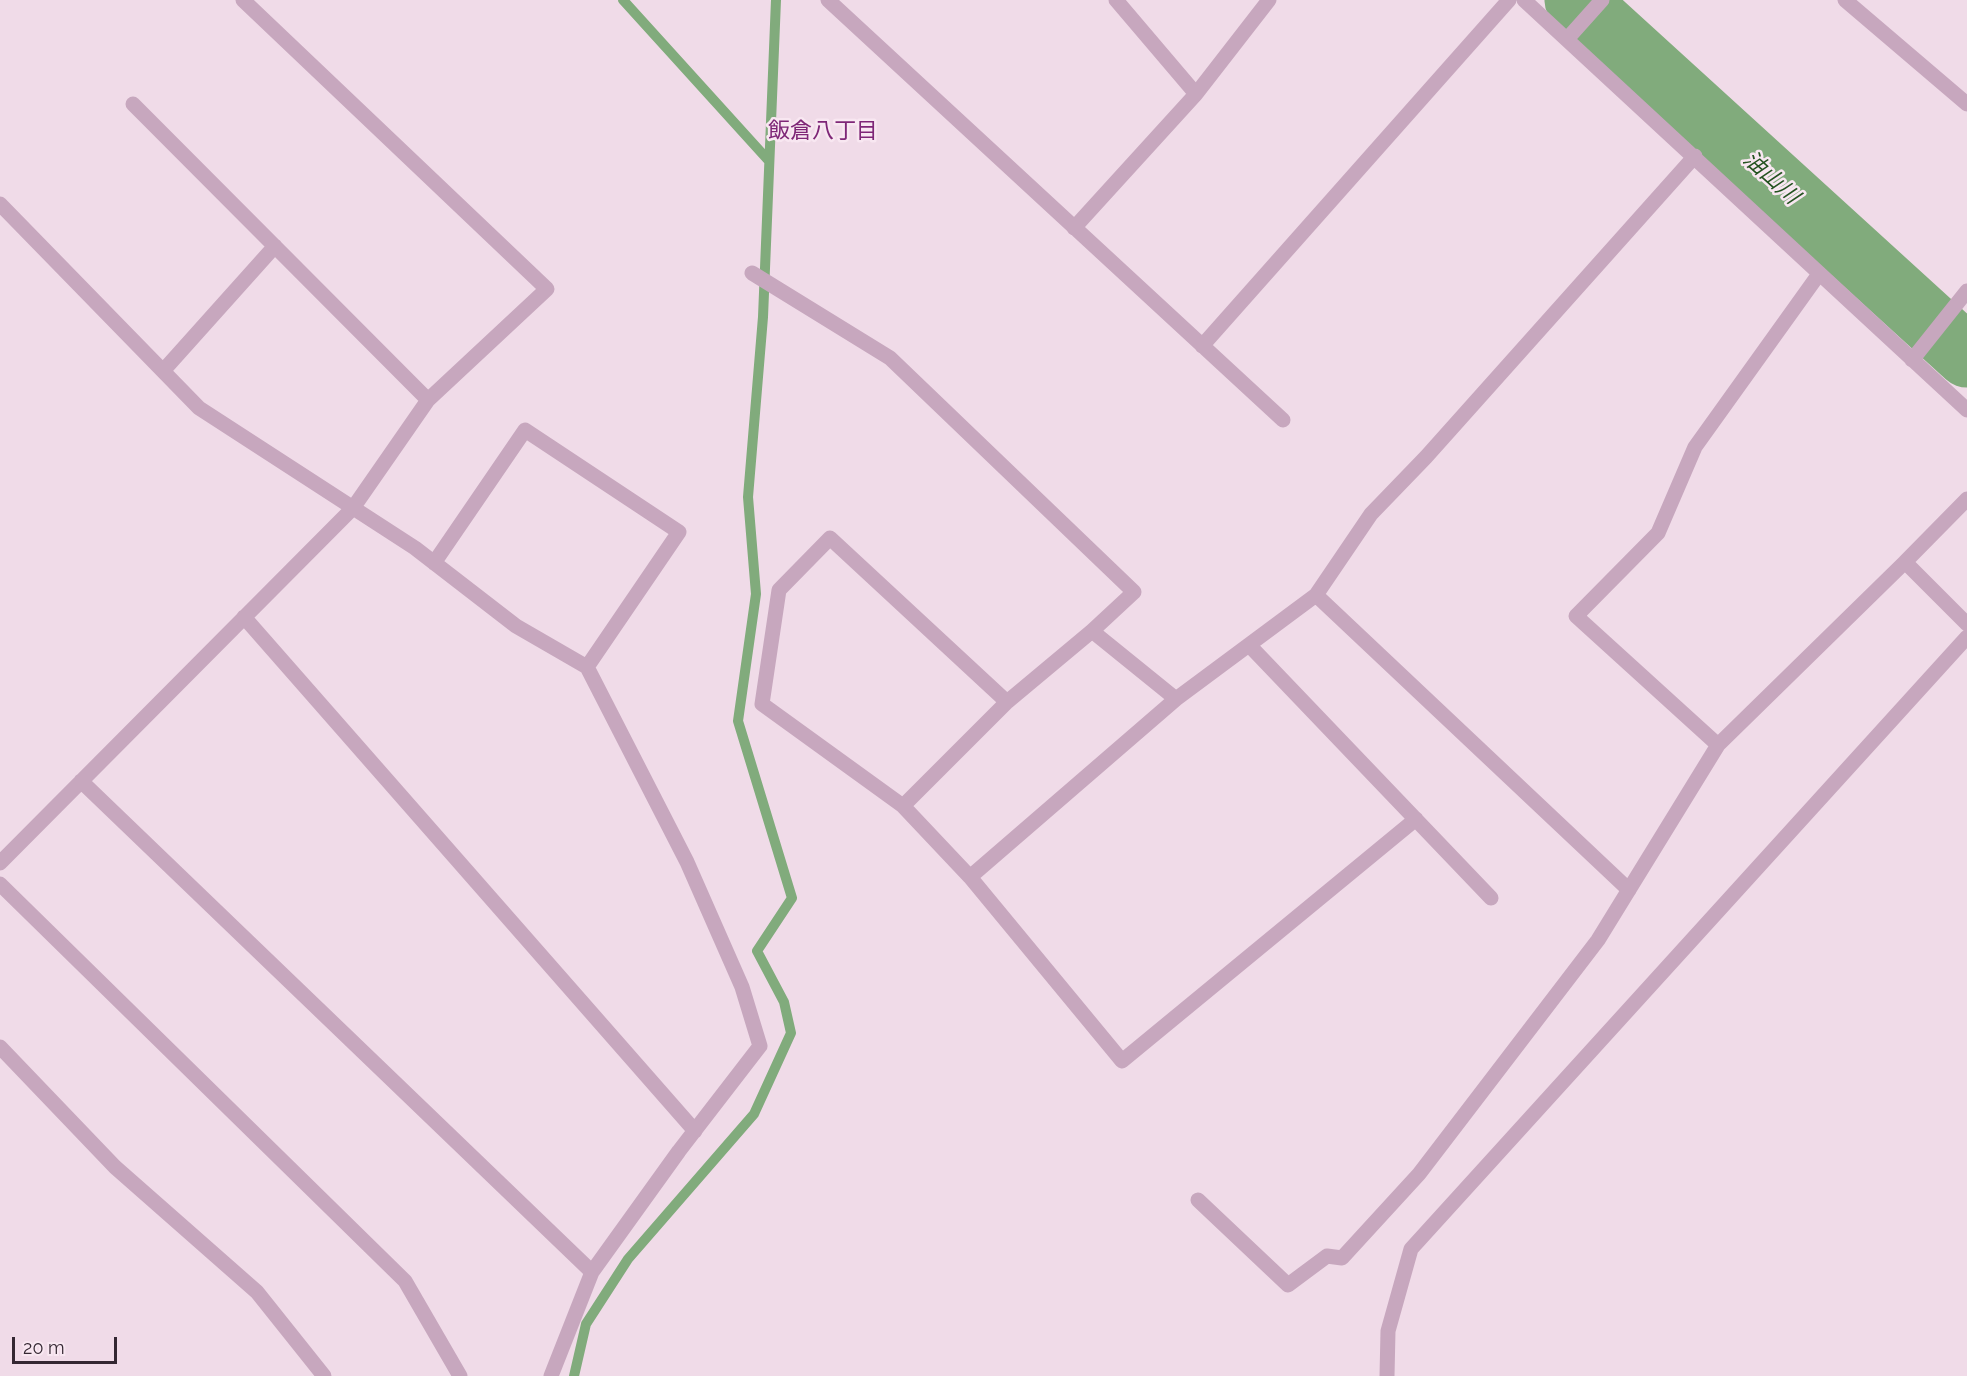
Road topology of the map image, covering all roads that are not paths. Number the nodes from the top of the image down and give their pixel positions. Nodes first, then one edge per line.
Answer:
1 (243, 0) edge
2 (828, 0) edge
3 (1116, 0) edge
4 (1269, 0) edge
5 (1509, 0) edge
6 (1524, 0) edge
7 (1602, 0) edge
8 (1845, 0) edge
9 (1568, 38) junction
10 (1196, 94) junction
11 (133, 104) dead end
12 (1967, 104) edge
13 (1695, 156) junction
14 (0, 204) edge
15 (1074, 228) junction
16 (275, 246) junction
17 (752, 273) dead end
18 (1819, 274) junction
19 (1967, 291) edge
20 (1202, 346) junction
21 (1912, 360) junction
22 (163, 371) junction
23 (428, 400) junction
24 (1967, 410) edge
25 (1283, 420) dead end
26 (1967, 499) edge
27 (353, 508) junction
28 (1905, 562) junction
29 (434, 563) junction
30 (1316, 595) junction
31 (244, 617) junction
32 (1967, 624) edge
33 (1092, 631) junction
34 (1967, 637) edge
35 (1249, 645) junction
36 (587, 667) junction
37 (1176, 699) junction
38 (1007, 702) junction
39 (1718, 745) junction
40 (81, 781) junction
41 (903, 806) junction
42 (1416, 819) junction
43 (0, 863) edge
44 (970, 877) junction
45 (0, 884) edge
46 (1629, 890) junction
47 (1491, 898) dead end
48 (0, 1047) edge
49 (695, 1131) junction
50 (1198, 1200) dead end
51 (592, 1272) junction
52 (324, 1376) edge
53 (460, 1376) edge
54 (551, 1376) edge
55 (1386, 1376) edge

1 - 23 street
2 - 15 street
3 - 10 street
4 - 10 street
5 - 20 street
6 - 9 street
7 - 9 street
8 - 12 street
9 - 13 street
10 - 15 street
11 - 16 street
13 - 18 street
13 - 30 street
14 - 22 street
15 - 20 street
16 - 22 street
16 - 23 street
17 - 33 street
18 - 21 street
18 - 39 street
19 - 21 street
20 - 25 street
21 - 24 street
22 - 27 street
23 - 27 street
26 - 28 street
27 - 29 street
27 - 31 street
28 - 32 street
28 - 39 street
29 - 36 street
29 - 36 street
30 - 35 street
30 - 46 street
31 - 40 street
31 - 49 street
33 - 37 street
33 - 38 street
34 - 55 street
35 - 37 street
35 - 42 street
36 - 49 street
37 - 44 street
38 - 41 street
38 - 41 street
39 - 46 street
40 - 43 street
40 - 51 street
41 - 44 street
42 - 44 street
42 - 47 street
45 - 53 street
46 - 50 street
48 - 52 street
49 - 51 street
51 - 54 street

